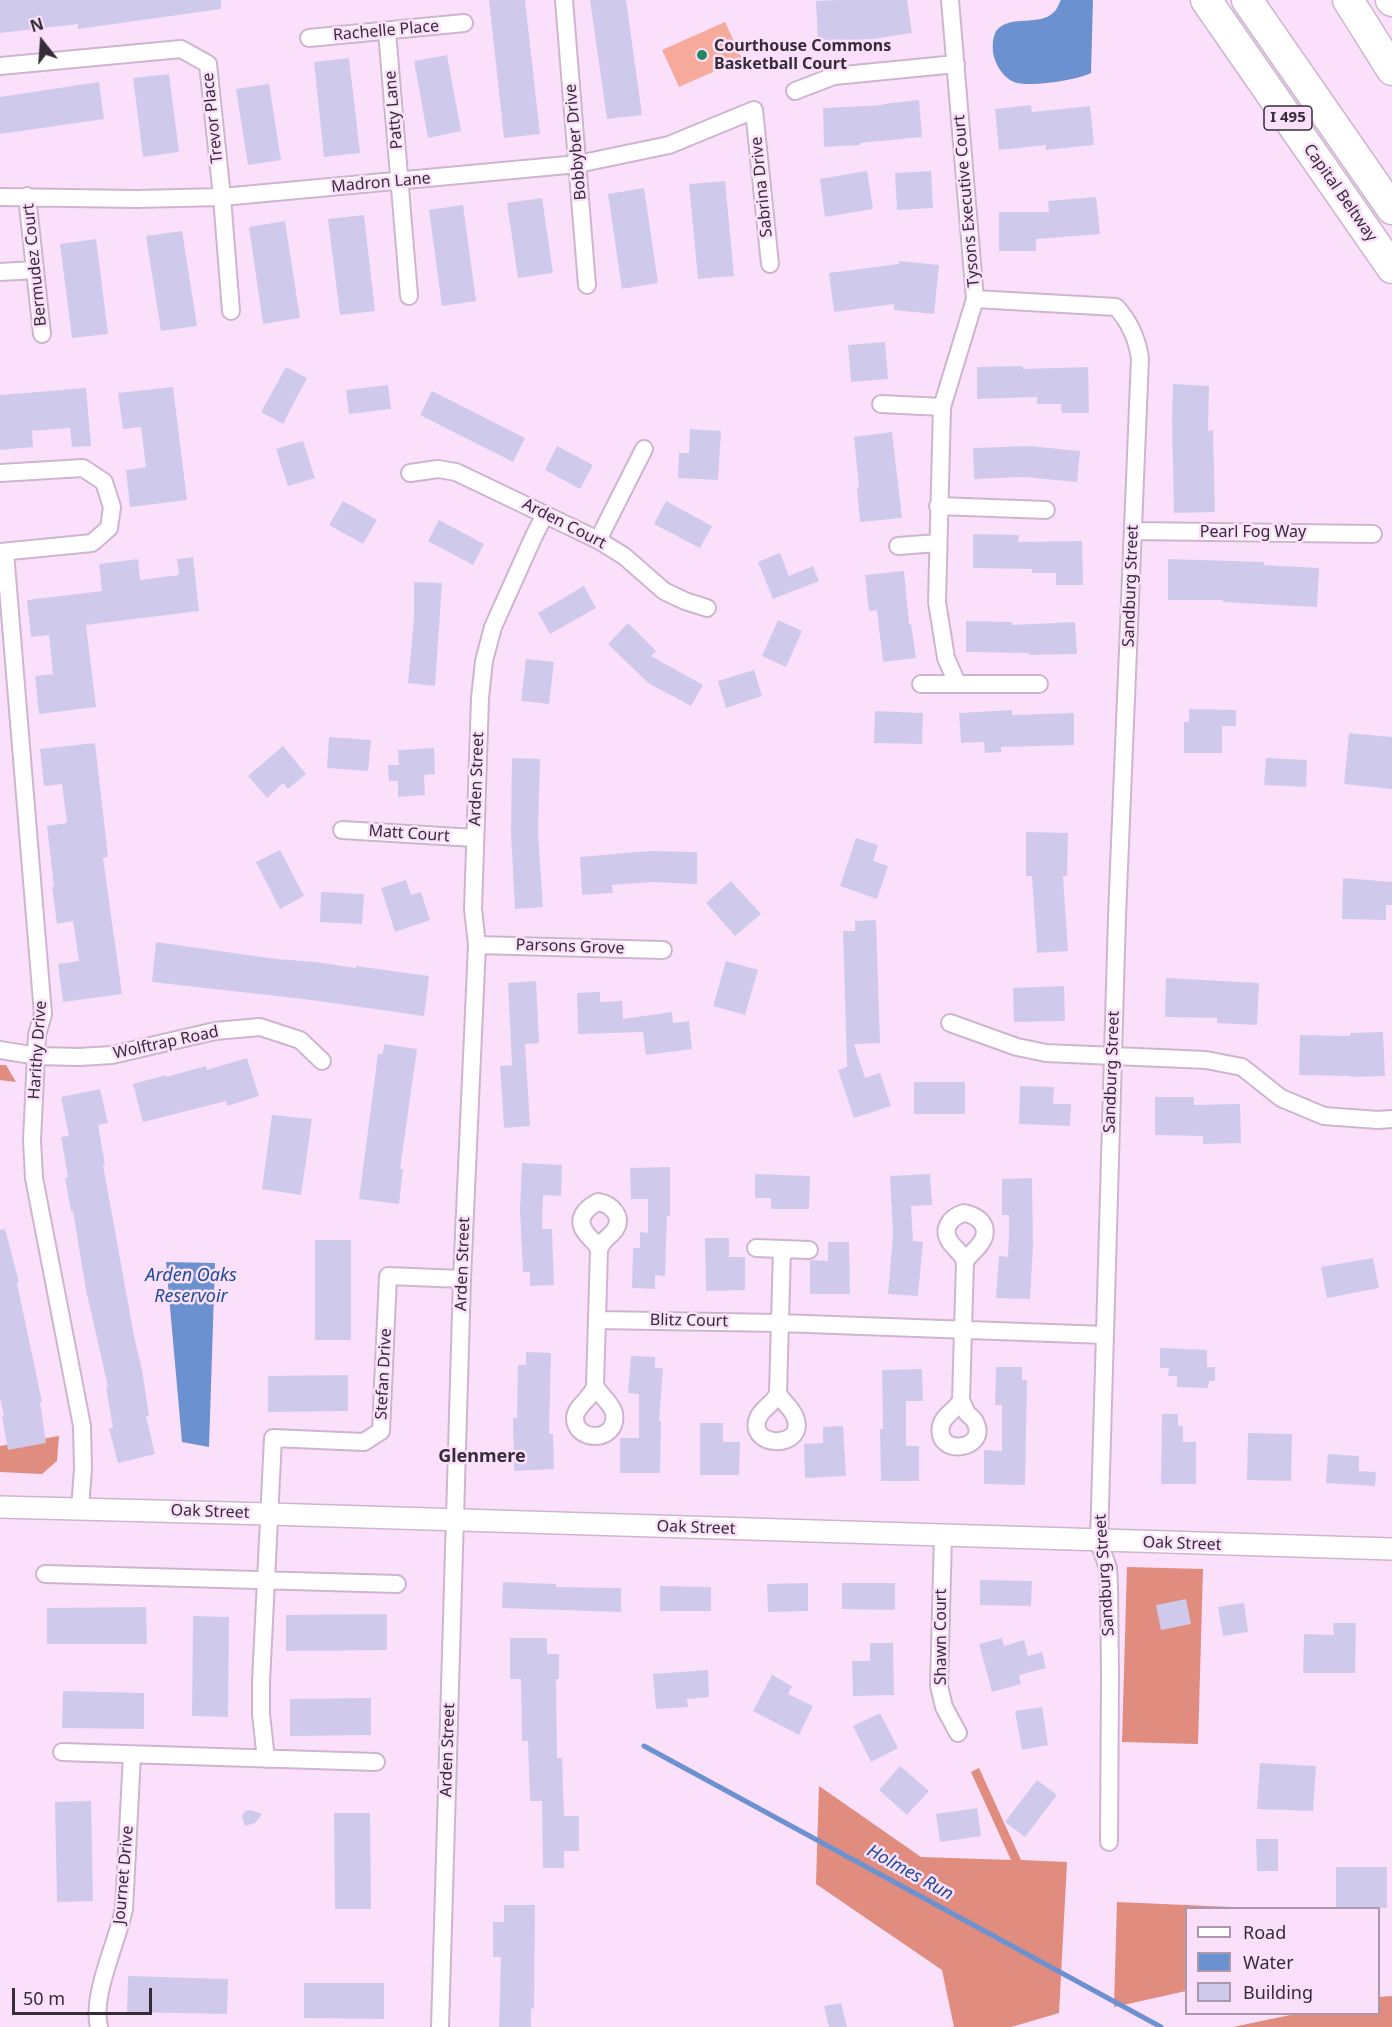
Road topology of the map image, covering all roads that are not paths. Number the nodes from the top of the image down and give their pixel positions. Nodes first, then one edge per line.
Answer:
1 (564, 0) edge
2 (950, 0) edge
3 (1206, 0) edge
4 (1247, 0) edge
5 (1262, 0) edge
6 (1348, 0) edge
7 (464, 23) dead end
8 (387, 31) junction
9 (309, 38) dead end
10 (956, 64) junction
11 (0, 66) edge
12 (1392, 70) edge
13 (795, 91) dead end
14 (754, 110) joint
15 (1343, 138) junction
16 (578, 164) junction
17 (400, 182) junction
18 (27, 196) junction
19 (0, 197) edge
20 (222, 197) junction
21 (1392, 209) edge
22 (770, 264) dead end
23 (1392, 268) edge
24 (35, 270) junction
25 (0, 272) edge
26 (587, 285) dead end
27 (410, 296) dead end
28 (975, 299) junction
29 (231, 311) dead end
30 (42, 334) dead end
31 (881, 404) dead end
32 (942, 407) junction
33 (644, 448) dead end
34 (0, 473) edge
35 (410, 473) dead end
36 (938, 506) junction
37 (1046, 510) dead end
38 (545, 514) junction
39 (1133, 531) junction
40 (1373, 534) dead end
41 (598, 540) junction
42 (938, 543) junction
43 (898, 546) dead end
44 (3, 552) edge
45 (707, 608) dead end
46 (957, 683) junction
47 (921, 684) dead end
48 (1039, 684) dead end
49 (342, 830) dead end
50 (475, 838) junction
51 (477, 945) junction
52 (663, 950) dead end
53 (950, 1023) dead end
54 (0, 1050) edge
55 (37, 1056) junction
56 (1113, 1057) junction
57 (322, 1061) dead end
58 (1392, 1119) edge
59 (756, 1248) dead end
60 (783, 1249) junction
61 (599, 1250) dead end
62 (809, 1250) dead end
63 (965, 1261) dead end
64 (462, 1279) junction
65 (597, 1320) junction
66 (780, 1323) junction
67 (963, 1329) junction
68 (1105, 1335) junction
69 (596, 1386) dead end
70 (778, 1393) dead end
71 (961, 1400) dead end
72 (0, 1507) edge
73 (80, 1508) junction
74 (268, 1514) junction
75 (455, 1520) junction
76 (943, 1536) junction
77 (1099, 1542) junction
78 (1392, 1549) edge
79 (45, 1574) dead end
80 (266, 1580) junction
81 (397, 1584) dead end
82 (958, 1733) dead end
83 (62, 1752) dead end
84 (132, 1755) junction
85 (266, 1759) junction
86 (376, 1762) dead end
87 (1109, 1842) dead end
88 (99, 2027) edge
89 (440, 2027) edge

1 - 16 street, Bobbyber Drive
2 - 10 street, Tysons Executive Court
3 - 23 highway, Capital Beltway / I 495
4 - 15 highway, I 495
5 - 15 highway
6 - 12 highway
7 - 8 street, Rachelle Place
8 - 9 street, Rachelle Place
8 - 17 street, Patty Lane
10 - 13 street
10 - 28 street, Tysons Executive Court
11 - 20 street, Trevor Place
14 - 16 street, Madron Lane
14 - 22 street, Sabrina Drive
15 - 21 highway, I 495
16 - 17 street, Madron Lane
16 - 26 street, Bobbyber Drive
17 - 20 street, Madron Lane
17 - 27 street, Patty Lane
18 - 19 street, Madron Lane
18 - 20 street, Madron Lane
18 - 24 street, Bermudez Court
20 - 29 street, Trevor Place
24 - 25 street
24 - 30 street, Bermudez Court
28 - 32 street, Tysons Executive Court
28 - 39 street, Sandburg Street
31 - 32 street
32 - 36 street, Tysons Executive Court
33 - 41 street
34 - 44 street, Harithy Drive
35 - 38 street, Arden Court
36 - 37 street
36 - 42 street, Tysons Executive Court
38 - 41 street, Arden Court
38 - 50 street, Arden Street
39 - 40 street, Pearl Fog Way
39 - 56 street, Sandburg Street
41 - 45 street, Arden Court
42 - 43 street
42 - 46 street, Tysons Executive Court
44 - 55 street, Harithy Drive
46 - 47 street
46 - 48 street
49 - 50 street, Matt Court
50 - 51 street, Arden Street
51 - 52 street, Parsons Grove
51 - 64 street, Arden Street
53 - 56 street
54 - 55 street, Wolftrap Road
55 - 57 street, Wolftrap Road
55 - 73 street, Harithy Drive
56 - 58 street
56 - 68 street, Sandburg Street
59 - 60 street
60 - 62 street
60 - 66 street
61 - 65 street
63 - 67 street
64 - 74 street, Stefan Drive
64 - 75 street, Arden Street
65 - 66 street, Blitz Court
65 - 69 street
66 - 67 street, Blitz Court
66 - 70 street
67 - 68 street, Blitz Court
67 - 71 street
68 - 77 street, Sandburg Street
72 - 73 street, Oak Street
73 - 74 street, Oak Street
74 - 75 street, Oak Street
74 - 80 street
75 - 76 street, Oak Street
75 - 89 street, Arden Street
76 - 77 street, Oak Street
76 - 82 street, Shawn Court
77 - 78 street, Oak Street
77 - 87 street, Sandburg Street
79 - 80 street
80 - 81 street
80 - 85 street
83 - 84 street
84 - 85 street
84 - 88 street, Journet Drive
85 - 86 street

